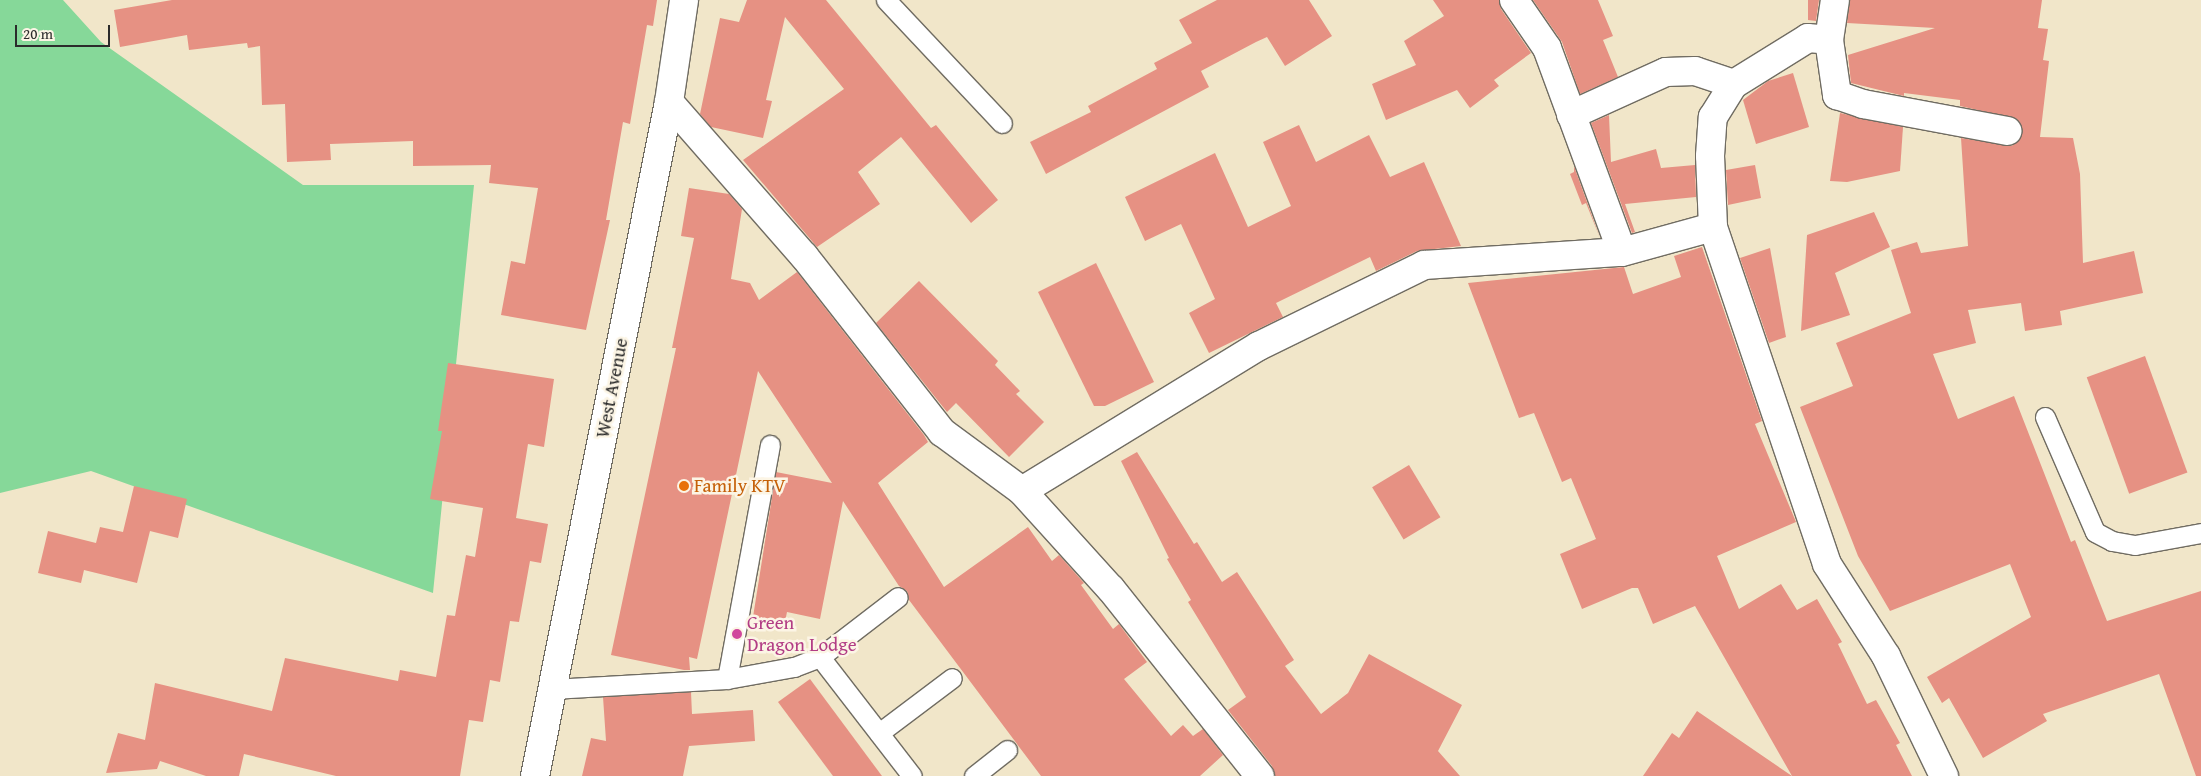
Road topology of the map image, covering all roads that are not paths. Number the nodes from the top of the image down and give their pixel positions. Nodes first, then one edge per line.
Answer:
1 (684, 0) edge
2 (886, 0) edge
3 (1514, 0) edge
4 (1835, 0) edge
5 (1829, 40) junction
6 (1734, 84) junction
7 (669, 102) junction
8 (1571, 115) junction
9 (1002, 123) dead end
10 (2007, 131) dead end
11 (1713, 227) junction
12 (1622, 252) junction
13 (2045, 418) dead end
14 (770, 445) dead end
15 (1022, 491) junction
16 (2201, 533) edge
17 (898, 596) dead end
18 (820, 657) junction
19 (952, 678) dead end
20 (728, 679) junction
21 (552, 689) junction
22 (879, 733) junction
23 (1007, 750) dead end
24 (1942, 775) edge
25 (534, 776) edge
26 (912, 776) edge
27 (974, 776) edge
28 (1260, 776) edge

1 - 7 street, West Avenue
2 - 9 lane
3 - 8 street
4 - 5 street
5 - 6 street
5 - 10 street
6 - 8 street
6 - 11 street
7 - 15 street
7 - 21 street, West Avenue
8 - 12 street
11 - 12 street
11 - 24 street
12 - 15 street
13 - 16 lane
14 - 20 lane
15 - 28 street
17 - 18 lane
18 - 20 lane
18 - 22 lane
19 - 22 lane
20 - 21 lane
21 - 25 street, West Avenue
22 - 26 lane
23 - 27 lane

